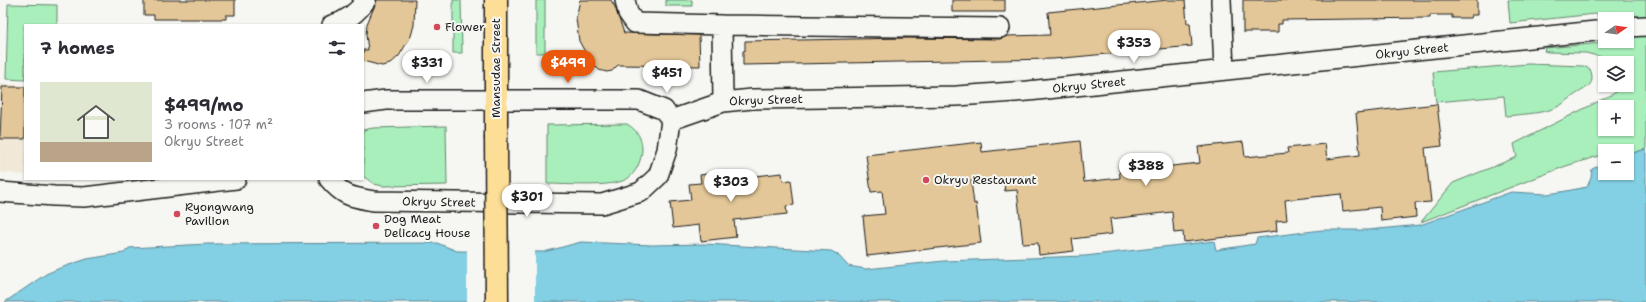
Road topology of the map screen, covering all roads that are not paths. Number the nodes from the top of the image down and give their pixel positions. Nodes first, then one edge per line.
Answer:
1 (366, 0) edge
2 (496, 0) edge
3 (625, 0) edge
4 (1221, 0) edge
5 (335, 24) edge
6 (722, 25) junction
7 (1646, 26) edge
8 (1634, 27) edge
9 (1000, 28) dead end
10 (1598, 31) edge
11 (1224, 70) junction
12 (496, 100) junction
13 (723, 102) junction
14 (364, 103) edge
15 (671, 120) junction
16 (228, 180) edge
17 (330, 180) edge
18 (0, 192) edge
19 (497, 302) edge

1 - 5 street
2 - 12 main road, Mansudae Street
3 - 6 street
4 - 11 street
6 - 9 street
6 - 13 street
7 - 8 street
10 - 11 street, Okryu Street
11 - 13 street, Okryu Street
12 - 14 street
12 - 15 street
12 - 19 main road, Mansudae Street, bridge
13 - 15 street, Okryu Street
15 - 17 street, Okryu Street
16 - 18 street

